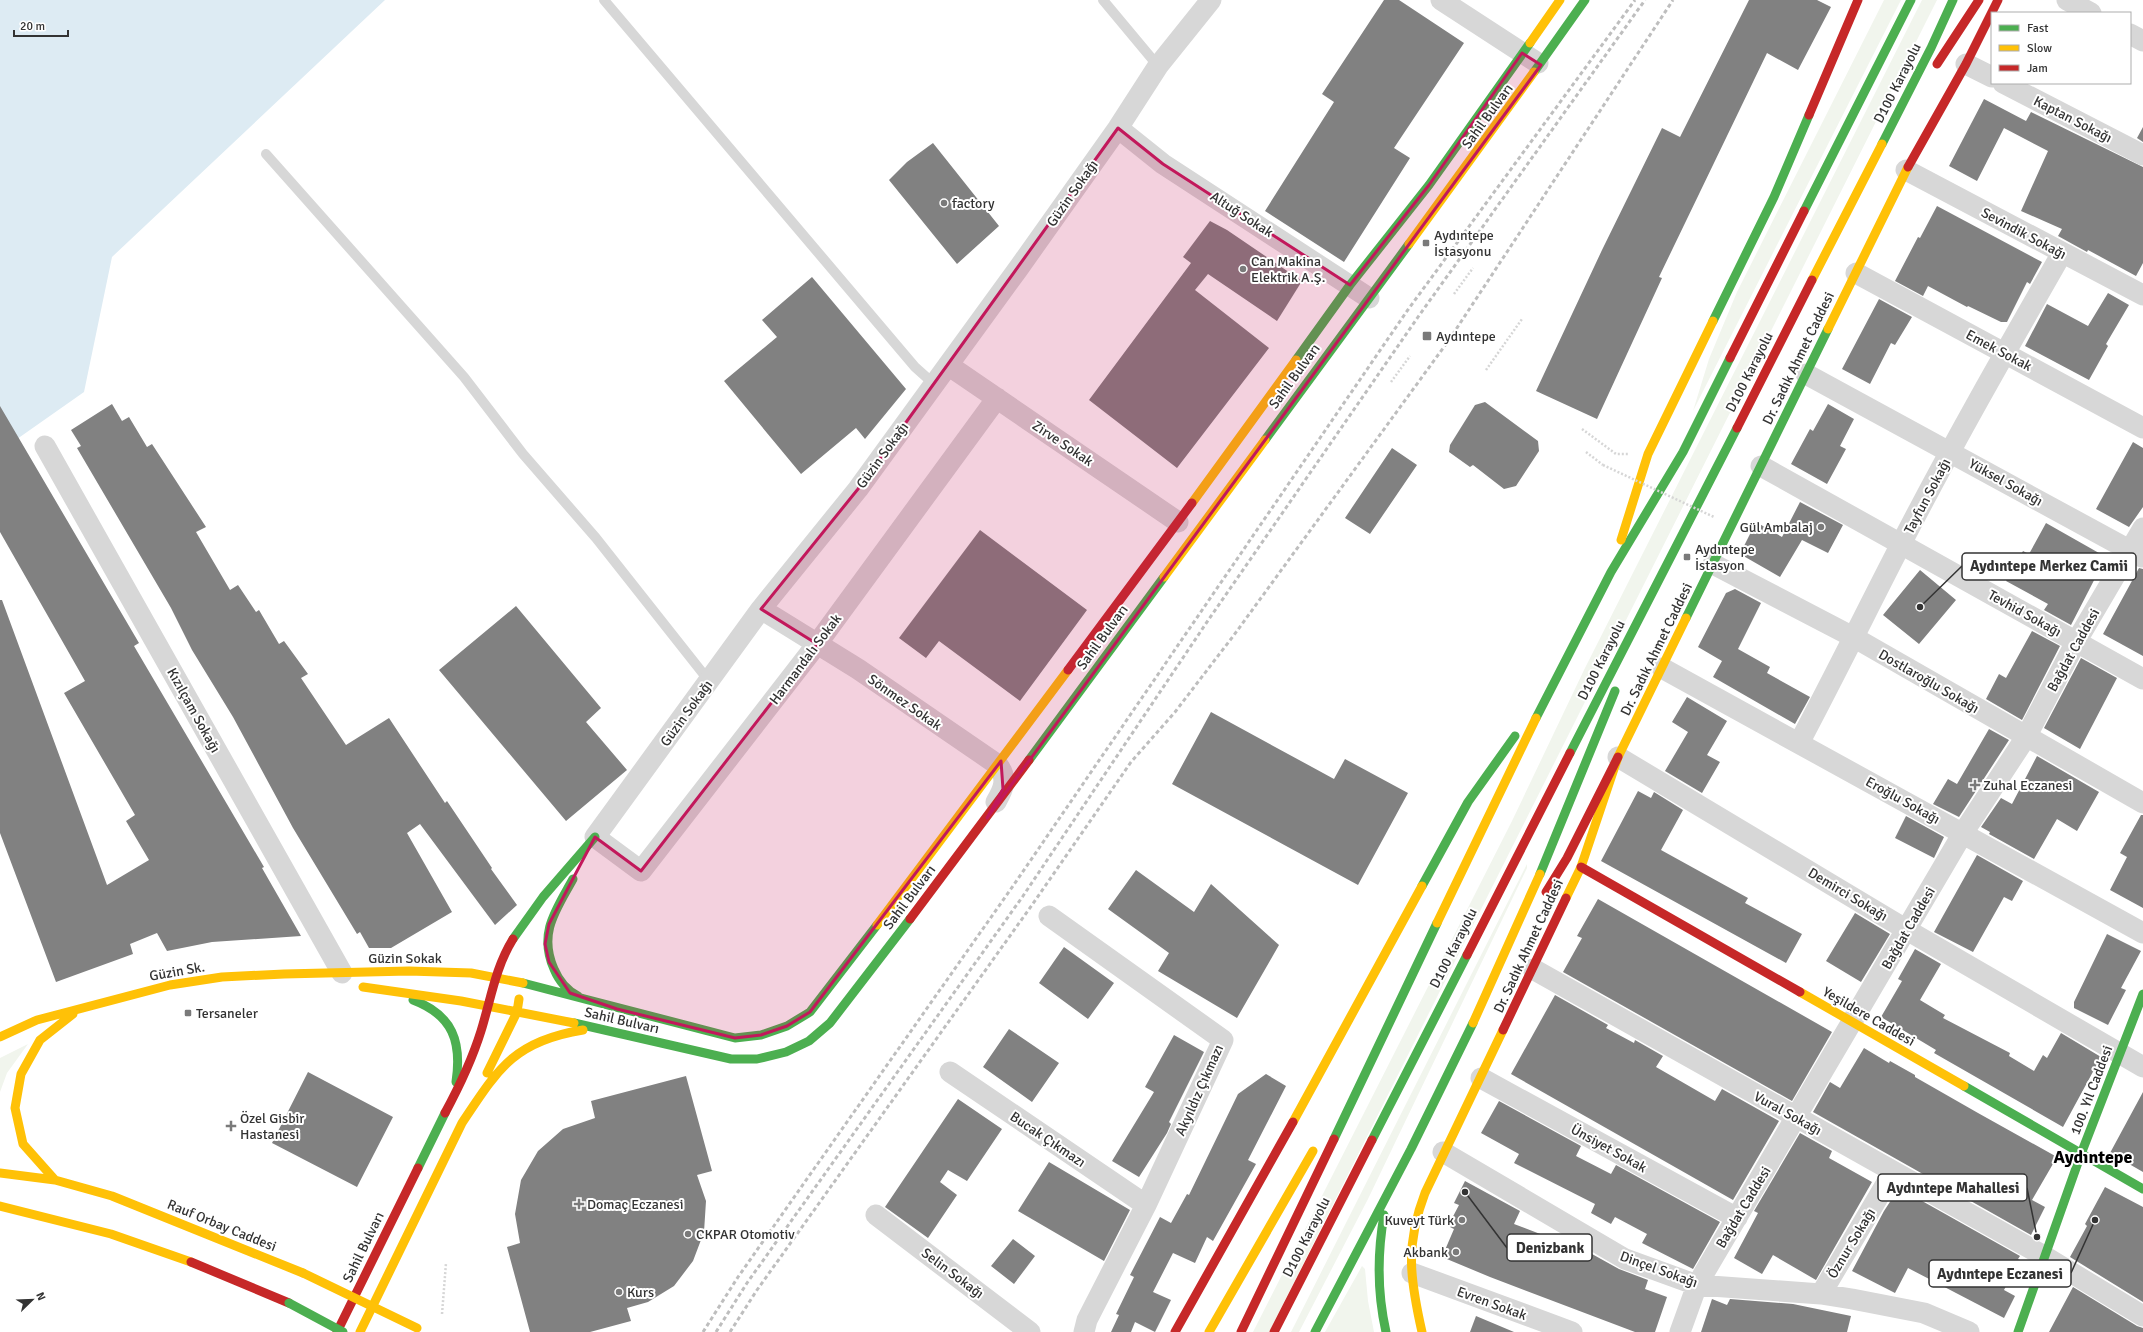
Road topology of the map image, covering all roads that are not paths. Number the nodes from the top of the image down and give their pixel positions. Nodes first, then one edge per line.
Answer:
1 (604, 0) edge
2 (1103, 0) edge
3 (1211, 0) edge
4 (1441, 0) edge
5 (1560, 0) edge
6 (1586, 0) edge
7 (1858, 0) edge
8 (1911, 0) edge
9 (1953, 0) edge
10 (1979, 0) edge
11 (1998, 0) edge
12 (2067, 0) edge
13 (1992, 12) edge
14 (2089, 12) edge
15 (1991, 14) edge
16 (2131, 34) edge
17 (2143, 40) edge
18 (1522, 53) junction
19 (1966, 64) junction
20 (1541, 65) junction
21 (1158, 66) junction
22 (1930, 75) dead end
23 (1991, 76) edge
24 (2005, 84) edge
25 (1917, 96) dead end
26 (1118, 128) junction
27 (266, 154) dead end
28 (2143, 155) edge
29 (1906, 170) junction
30 (1851, 203) junction
31 (2062, 253) junction
32 (1856, 272) junction
33 (1350, 285) junction
34 (2141, 288) edge
35 (1369, 298) junction
36 (2004, 353) junction
37 (948, 365) junction
38 (1806, 374) junction
39 (934, 384) junction
40 (997, 398) junction
41 (2143, 428) edge
42 (45, 446) dead end
43 (1951, 452) junction
44 (1761, 466) junction
45 (1178, 522) junction
46 (2143, 528) edge
47 (1901, 544) junction
48 (2137, 553) edge
49 (1713, 564) junction
50 (1664, 568) junction
51 (1611, 572) junction
52 (761, 609) junction
53 (1855, 638) junction
54 (2076, 642) junction
55 (817, 644) junction
56 (1662, 668) junction
57 (2143, 679) edge
58 (709, 680) junction
59 (1551, 686) junction
60 (2026, 737) junction
61 (1799, 743) junction
62 (1618, 757) junction
63 (998, 765) junction
64 (2143, 803) edge
65 (987, 818) junction
66 (1963, 834) junction
67 (595, 837) junction
68 (1581, 867) junction
69 (1543, 898) dead end
70 (1049, 916) dead end
71 (1531, 918) dead end
72 (1907, 930) junction
73 (2143, 933) edge
74 (1501, 965) junction
75 (1533, 969) junction
76 (284, 974) joint
77 (495, 976) junction
78 (349, 982) junction
79 (526, 984) joint
80 (2143, 994) edge
81 (1401, 995) junction
82 (594, 1002) junction
83 (487, 1006) junction
84 (77, 1010) junction
85 (517, 1012) junction
86 (1852, 1022) junction
87 (608, 1030) junction
88 (0, 1037) edge
89 (2120, 1054) junction
90 (2143, 1067) edge
91 (950, 1072) dead end
92 (1481, 1078) junction
93 (1338, 1108) dead end
94 (445, 1113) junction
95 (1796, 1118) junction
96 (462, 1123) junction
97 (1318, 1142) dead end
98 (1443, 1152) junction
99 (2081, 1154) junction
100 (1893, 1172) junction
101 (0, 1173) edge
102 (55, 1180) junction
103 (2143, 1189) edge
104 (1387, 1198) junction
105 (1146, 1205) junction
106 (0, 1206) edge
107 (876, 1215) dead end
108 (1737, 1218) junction
109 (2044, 1256) junction
110 (1412, 1273) junction
111 (1698, 1285) junction
112 (1821, 1294) junction
113 (1221, 1308) junction
114 (2143, 1316) edge
115 (421, 1330) edge
116 (337, 1332) edge
117 (343, 1332) edge
118 (360, 1332) edge
119 (1030, 1332) edge
120 (1084, 1332) edge
121 (1175, 1332) edge
122 (1199, 1332) edge
123 (1209, 1332) edge
124 (1241, 1332) edge
125 (1274, 1332) edge
126 (1315, 1332) edge
127 (1386, 1332) edge
128 (1422, 1332) edge
129 (1572, 1332) edge
130 (1680, 1332) edge
131 (1969, 1332) edge
132 (2018, 1332) edge

1 - 39 lane
2 - 21 lane
3 - 21 street, Güzin Sokağı
4 - 18 street
5 - 18 main road, Sahil Bulvarı
6 - 20 main road, Sahil Bulvarı
7 - 51 main road
8 - 51 main road, D100 Karayolu
9 - 30 main road, D100 Karayolu
10 - 22 main road
11 - 13 main road, Dr. Sadık Ahmet Caddesi
12 - 14 street
15 - 19 main road, Dr. Sadık Ahmet Caddesi
16 - 17 street
18 - 20 street
18 - 33 main road, Sahil Bulvarı
19 - 23 street
19 - 29 main road, Dr. Sadık Ahmet Caddesi
20 - 35 main road, Sahil Bulvarı
21 - 26 street, Güzin Sokağı
24 - 28 street, Kaptan Sokağı
25 - 30 main road
26 - 33 street, Altuğ Sokak
26 - 37 street, Güzin Sokağı
27 - 58 lane
29 - 31 street, Sevindik Sokağı
29 - 32 main road, Dr. Sadık Ahmet Caddesi
30 - 50 main road, D100 Karayolu
31 - 34 street, Sevindik Sokağı
31 - 36 street, Tayfun Sokağı
32 - 36 street, Emek Sokak
32 - 38 main road, Dr. Sadık Ahmet Caddesi
33 - 35 street, Altuğ Sokak
33 - 45 main road, Sahil Bulvarı
35 - 65 main road, Sahil Bulvarı
36 - 41 street, Emek Sokak
36 - 43 street, Tayfun Sokağı
37 - 39 street, Güzin Sokağı
37 - 40 street, Zirve Sokak
38 - 43 street, Yüksel Sokağı
38 - 44 main road, Dr. Sadık Ahmet Caddesi
39 - 52 street, Güzin Sokağı
40 - 45 street, Zirve Sokak
40 - 55 street, Harmandalı Sokak
42 - 78 street, Kızılçam Sokağı
43 - 47 street, Tayfun Sokağı
43 - 48 street, Yüksel Sokağı
44 - 47 street, Tevhid Sokağı
44 - 49 main road, Dr. Sadık Ahmet Caddesi
45 - 63 main road, Sahil Bulvarı
46 - 48 street, Bağdat Caddesi
47 - 53 street, Tayfun Sokağı
47 - 54 street, Tevhid Sokağı
48 - 54 street, Bağdat Caddesi
49 - 53 street, Dostlaroğlu Sokağı
49 - 56 main road, Dr. Sadık Ahmet Caddesi
50 - 74 main road
50 - 125 main road, D100 Karayolu
51 - 59 main road, D100 Karayolu
52 - 55 street, Sönmez Sokak
52 - 58 street, Güzin Sokağı
53 - 60 street, Dostlaroğlu Sokağı
53 - 61 street, Tayfun Sokağı
54 - 57 street, Tevhid Sokağı
54 - 60 street, Bağdat Caddesi
55 - 63 street, Sönmez Sokak
55 - 67 street, Harmandalı Sokak
56 - 61 street, Eroğlu Sokağı
56 - 62 main road, Dr. Sadık Ahmet Caddesi
58 - 67 street, Güzin Sokağı
59 - 81 main road, D100 Karayolu
59 - 121 main road
60 - 64 street, Dostlaroğlu Sokağı
60 - 66 street, Bağdat Caddesi
61 - 66 street, Eroğlu Sokağı
62 - 68 main road, Dr. Sadık Ahmet Caddesi
62 - 69 main road
62 - 72 street, Demirci Sokağı
63 - 65 street
63 - 82 main road, Sahil Bulvarı
65 - 87 main road, Sahil Bulvarı
66 - 72 street, Bağdat Caddesi
66 - 73 street, Eroğlu Sokağı
67 - 77 main road, Sahil Bulvarı
67 - 82 main road
68 - 75 main road, Dr. Sadık Ahmet Caddesi
68 - 86 main road, Yeşildere Caddesi
70 - 105 street, Akyıldız Çıkmazı
71 - 74 main road
72 - 86 street, Bağdat Caddesi
72 - 89 street, Demirci Sokağı
74 - 104 main road
75 - 92 main road, Dr. Sadık Ahmet Caddesi
75 - 95 street, Vural Sokağı
76 - 78 main road, Güzin Sokak
76 - 84 main road, Güzin Sk.
77 - 78 main road, Güzin Sokak
77 - 79 main road, Güzin Sokak
77 - 83 main road, Sahil Bulvarı
77 - 85 main road
78 - 83 main road, Sahil Bulvarı
78 - 94 main road
79 - 82 main road, Sahil Bulvarı
80 - 89 main road, 100. Yıl Caddesi
81 - 93 main road
81 - 124 main road, D100 Karayolu
83 - 85 main road, Sahil Bulvarı
83 - 94 main road, Sahil Bulvarı
84 - 88 main road
84 - 102 main road
85 - 87 main road, Sahil Bulvarı
85 - 96 main road
86 - 95 street, Bağdat Caddesi
86 - 99 main road, Yeşildere Caddesi
87 - 96 main road
89 - 90 street, Demirci Sokağı
89 - 99 main road, 100. Yıl Caddesi
91 - 105 street, Bucak Çıkmazı
92 - 98 main road, Dr. Sadık Ahmet Caddesi
92 - 108 street, Ünsiyet Sokak
94 - 116 main road, Sahil Bulvarı
95 - 100 street, Vural Sokağı
95 - 108 street, Bağdat Caddesi
96 - 118 main road
97 - 113 main road
98 - 110 main road, Dr. Sadık Ahmet Caddesi
98 - 111 street, Dinçel Sokağı
99 - 103 main road, Yeşildere Caddesi
99 - 109 main road, 100. Yıl Caddesi
100 - 109 street, Vural Sokağı
100 - 112 street, Öznur Sokağı
101 - 102 main road, Rauf Orbay Caddesi
102 - 115 main road, Rauf Orbay Caddesi, bridge
104 - 126 main road
104 - 127 main road
105 - 120 street, Akyıldız Çıkmazı
106 - 117 main road, bridge
107 - 119 street, Selin Sokağı
108 - 111 street, Bağdat Caddesi
109 - 114 street, Vural Sokağı
109 - 132 main road, 100. Yıl Caddesi
110 - 128 main road, Dr. Sadık Ahmet Caddesi
110 - 129 street, Evren Sokak
111 - 112 street, Dinçel Sokağı
111 - 130 street, Bağdat Caddesi
112 - 131 street, Dinçel Sokağı
113 - 122 main road
113 - 123 main road

